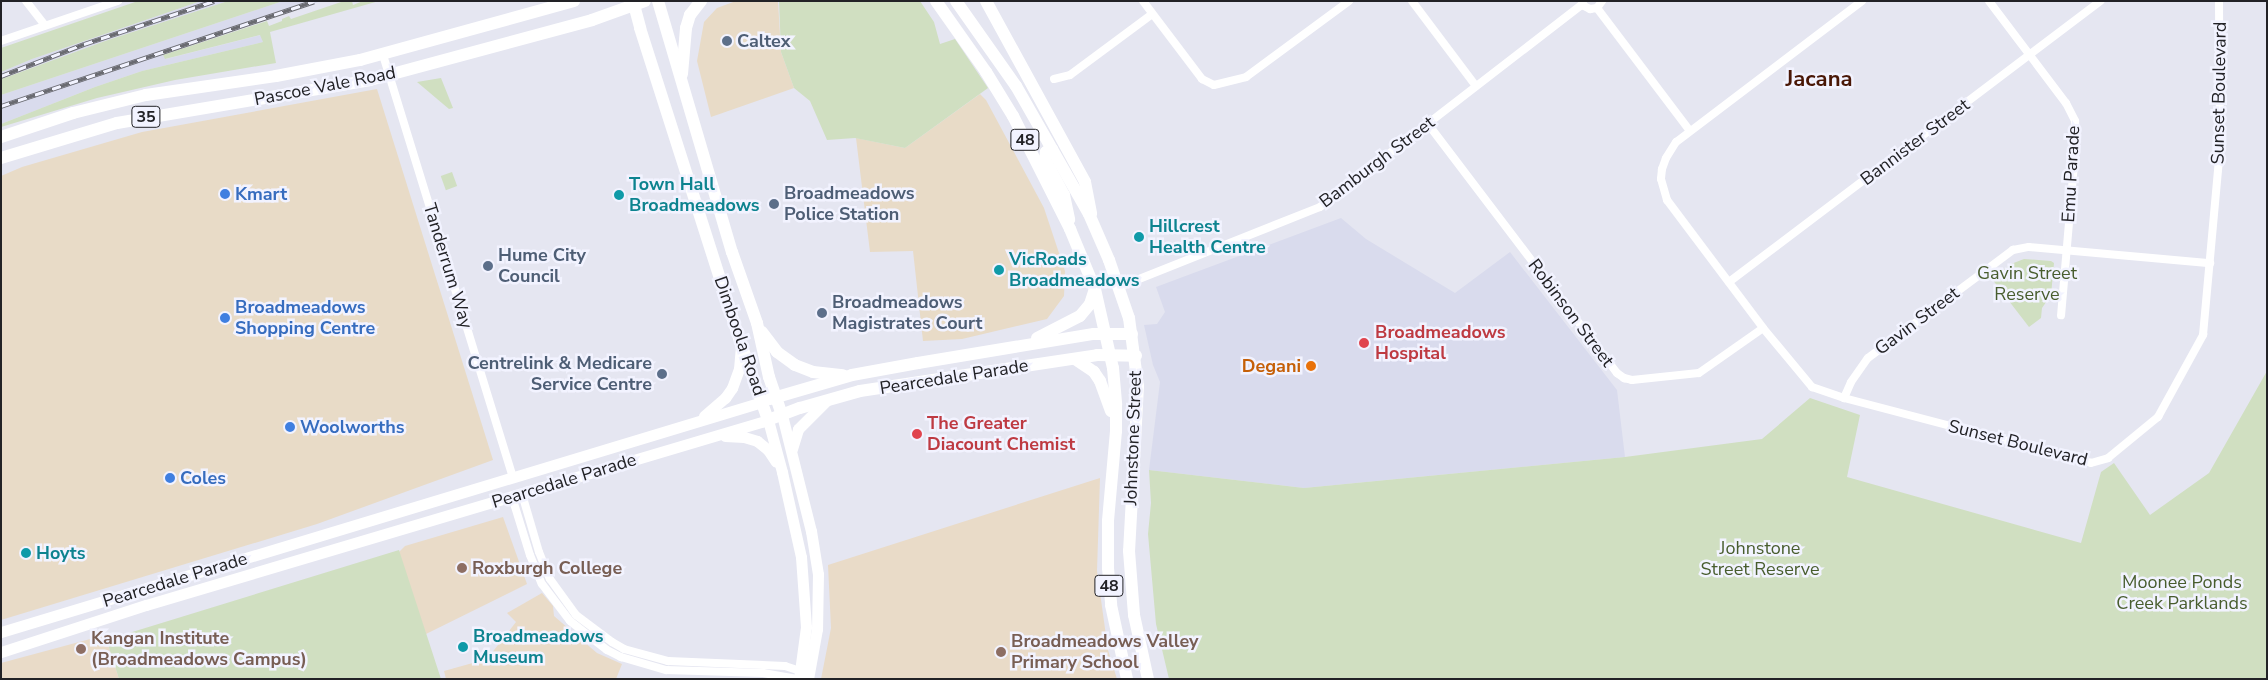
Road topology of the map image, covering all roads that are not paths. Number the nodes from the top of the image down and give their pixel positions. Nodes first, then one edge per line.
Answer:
1 (26, 1) edge
2 (118, 1) edge
3 (574, 1) edge
4 (658, 1) edge
5 (700, 1) edge
6 (936, 1) edge
7 (956, 1) edge
8 (986, 1) edge
9 (1142, 1) edge
10 (1349, 1) edge
11 (1412, 1) edge
12 (1862, 1) edge
13 (1989, 1) edge
14 (2101, 1) edge
15 (2219, 1) edge
16 (1583, 2) edge
17 (637, 3) edge
18 (1599, 5) edge
19 (1152, 14) junction
20 (45, 25) junction
21 (1, 41) edge
22 (383, 55) junction
23 (2030, 55) junction
24 (388, 75) junction
25 (1054, 78) dead end
26 (1475, 86) junction
27 (682, 87) junction
28 (1428, 124) junction
29 (1690, 131) junction
30 (1, 137) edge
31 (1052, 149) junction
32 (1, 158) edge
33 (1070, 230) junction
34 (1098, 231) junction
35 (2066, 250) junction
36 (2210, 263) junction
37 (1729, 282) junction
38 (1119, 287) junction
39 (1095, 289) junction
40 (2061, 315) dead end
41 (757, 323) junction
42 (1763, 328) junction
43 (1106, 332) junction
44 (1132, 334) junction
45 (741, 344) junction
46 (1014, 348) junction
47 (1110, 354) junction
48 (1136, 356) junction
49 (941, 359) junction
50 (1075, 359) junction
51 (852, 375) junction
52 (945, 379) junction
53 (776, 397) junction
54 (1844, 398) junction
55 (829, 399) junction
56 (762, 402) junction
57 (782, 415) junction
58 (768, 420) junction
59 (696, 422) junction
60 (1116, 431) junction
61 (718, 436) junction
62 (792, 452) junction
63 (782, 472) junction
64 (513, 477) junction
65 (517, 496) junction
66 (815, 554) junction
67 (801, 557) junction
68 (1, 632) edge
69 (1, 652) edge
70 (802, 677) edge
71 (1127, 679) edge
72 (1148, 679) edge

1 - 20 street
2 - 20 street
3 - 22 main road, Pascoe Vale Road / 35
4 - 27 main road, Dimboola Road
5 - 27 main road
6 - 33 main road, Johnstone Street / 48
7 - 31 main road, Johnstone Street / 48
8 - 34 main road
9 - 19 street
10 - 19 street
11 - 26 street
12 - 29 street, Sunset Boulevard
13 - 23 street, Emu Parade
14 - 23 street, Bannister Street
15 - 36 street, Sunset Boulevard
16 - 18 street
16 - 26 street, Bamburgh Street
17 - 24 main road, Pascoe Vale Road / 35
17 - 45 main road, Dimboola Road
18 - 29 street
19 - 25 street
20 - 21 street
22 - 24 street, Tanderrum Way
22 - 30 main road, Pascoe Vale Road / 35
23 - 35 street, Emu Parade
23 - 37 street, Bannister Street
24 - 32 main road, Pascoe Vale Road / 35
24 - 64 street, Tanderrum Way
26 - 28 street, Bamburgh Street
27 - 41 main road, Dimboola Road
28 - 38 street, Bamburgh Street
28 - 42 street, Robinson Street
29 - 37 street, Sunset Boulevard
31 - 33 main road
31 - 34 main road, Johnstone Street / 48
33 - 39 main road, Johnstone Street / 48
34 - 38 main road, Johnstone Street / 48
35 - 36 street, Gavin Street
35 - 40 street, Emu Parade
35 - 54 street, Gavin Street
36 - 54 street, Sunset Boulevard
37 - 42 street, Sunset Boulevard
38 - 44 main road, Johnstone Street / 48
39 - 43 main road, Johnstone Street / 48
39 - 46 main road
41 - 51 main road
41 - 53 main road, Dimboola Road
42 - 54 street, Sunset Boulevard
43 - 44 main road, Pearcedale Parade
43 - 46 main road, Pearcedale Parade
43 - 47 main road, Johnstone Street / 48
44 - 48 main road, Johnstone Street / 48
45 - 56 main road, Dimboola Road
45 - 59 street
46 - 49 main road, Pearcedale Parade
47 - 48 main road, Pearcedale Parade
47 - 50 main road, Pearcedale Parade
47 - 60 main road, Johnstone Street / 48
48 - 72 main road, Johnstone Street / 48
49 - 51 main road, Pearcedale Parade
49 - 52 main road
50 - 52 main road, Pearcedale Parade
50 - 60 main road
51 - 53 main road, Pearcedale Parade
52 - 55 main road, Pearcedale Parade
53 - 56 main road, Pearcedale Parade
53 - 57 main road, Dimboola Road
55 - 57 main road, Pearcedale Parade
55 - 62 street
56 - 58 main road, Dimboola Road
56 - 59 street, Pearcedale Parade
57 - 58 main road, Pearcedale Parade
57 - 62 street, Dimboola Road
58 - 61 street, Pearcedale Parade
58 - 63 street, Dimboola Road
59 - 64 street, Pearcedale Parade
60 - 71 main road, Johnstone Street / 48
61 - 63 street
61 - 65 street, Pearcedale Parade
62 - 66 street, Dimboola Road
63 - 67 street, Dimboola Road
64 - 65 street, Tanderrum Way
64 - 68 street, Pearcedale Parade
65 - 69 street, Pearcedale Parade
65 - 70 street, Tanderrum Way
66 - 67 street
66 - 70 street, Dimboola Road
67 - 70 street, Dimboola Road

